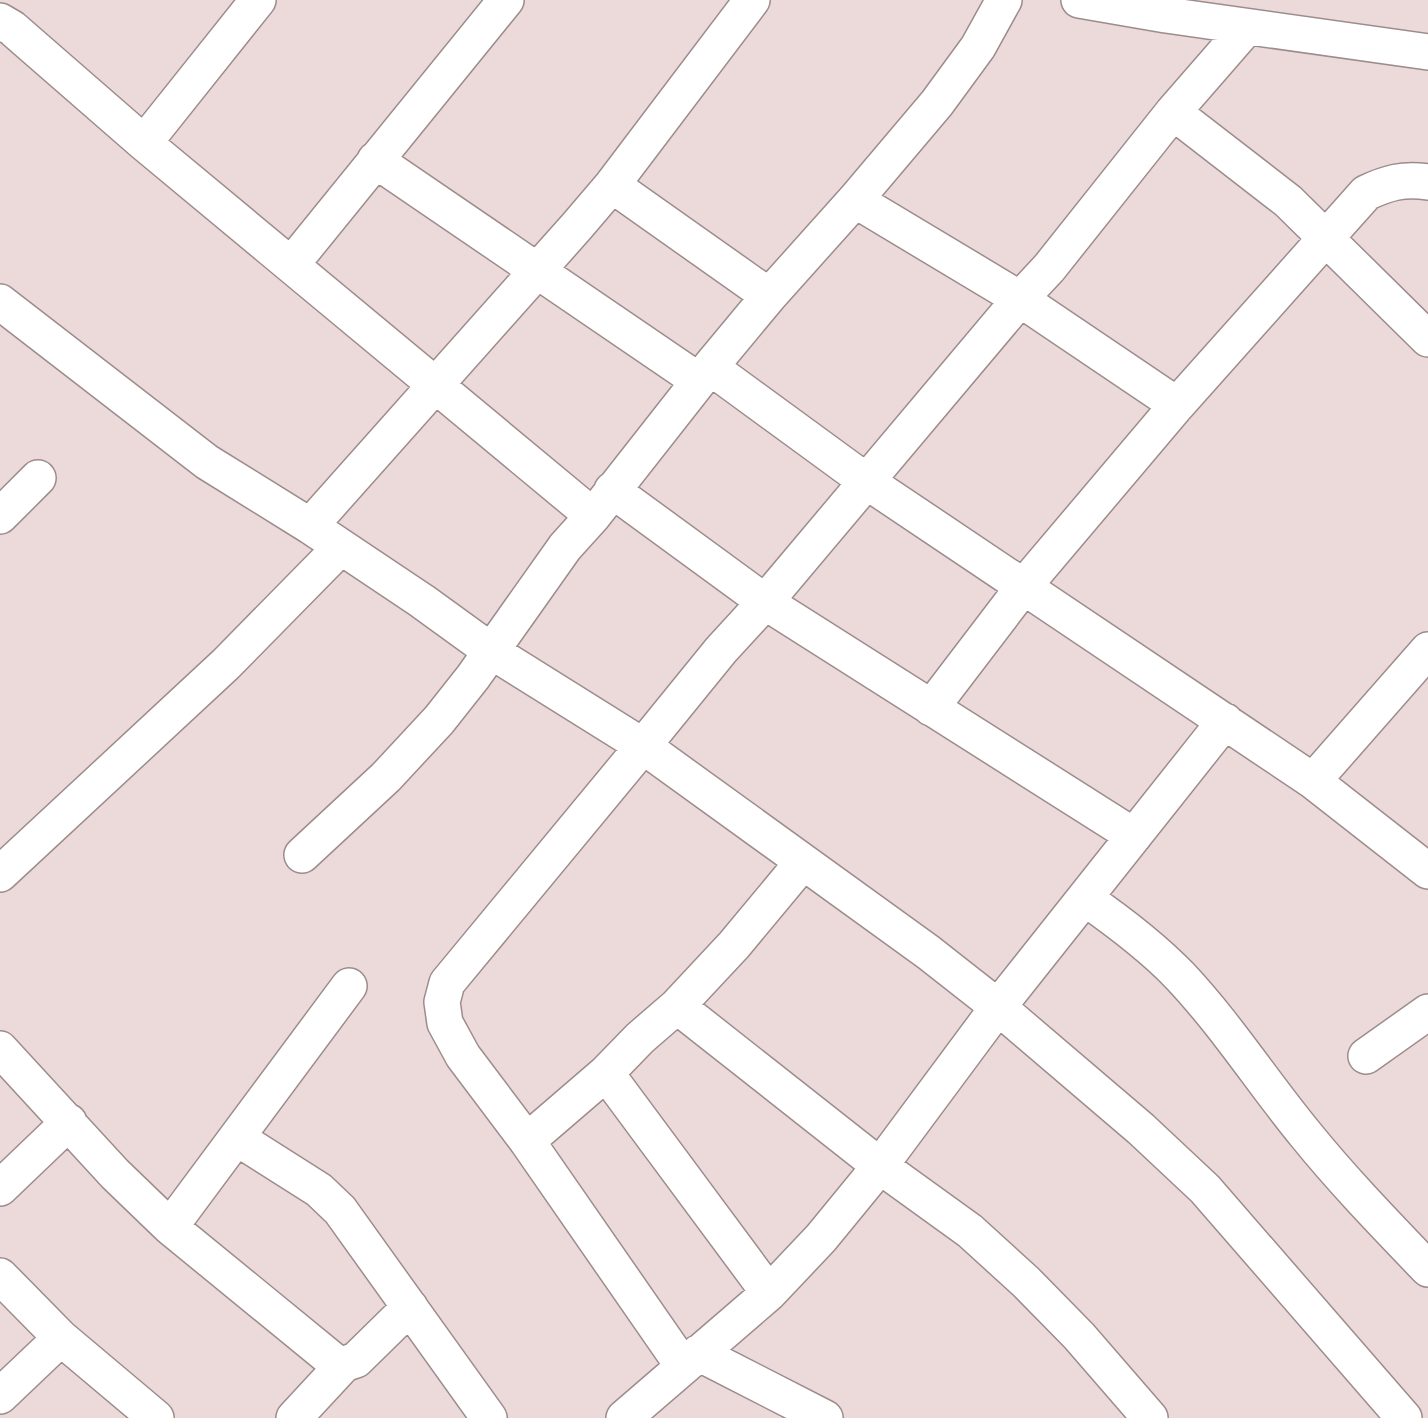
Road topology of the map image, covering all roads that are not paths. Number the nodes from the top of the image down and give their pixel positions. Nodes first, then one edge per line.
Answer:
1 (258, 0) edge
2 (506, 0) edge
3 (752, 0) edge
4 (1004, 0) edge
5 (1079, 0) edge
6 (0, 21) edge
7 (1248, 27) junction
8 (1428, 52) edge
9 (1173, 112) junction
10 (144, 144) junction
11 (375, 160) junction
12 (1428, 182) edge
13 (612, 185) junction
14 (855, 200) junction
15 (1326, 238) junction
16 (291, 265) junction
17 (538, 272) junction
18 (769, 296) junction
19 (1020, 299) junction
20 (0, 302) edge
21 (1428, 339) edge
22 (705, 374) junction
23 (434, 385) junction
24 (1177, 405) junction
25 (38, 478) dead end
26 (866, 481) junction
27 (603, 503) junction
28 (0, 516) edge
29 (310, 526) junction
30 (341, 547) junction
31 (1024, 586) junction
32 (765, 602) junction
33 (1428, 650) edge
34 (491, 651) junction
35 (931, 708) junction
36 (1225, 721) junction
37 (643, 746) junction
38 (1313, 781) junction
39 (1134, 835) junction
40 (302, 855) dead end
41 (803, 862) junction
42 (1, 869) edge
43 (1428, 872) edge
44 (1086, 899) junction
45 (349, 986) dead end
46 (677, 1006) junction
47 (998, 1007) junction
48 (1428, 1012) edge
49 (0, 1049) edge
50 (1366, 1056) dead end
51 (606, 1073) junction
52 (69, 1122) junction
53 (237, 1138) junction
54 (527, 1141) junction
55 (880, 1166) junction
56 (0, 1188) edge
57 (170, 1227) junction
58 (1428, 1269) edge
59 (0, 1276) edge
60 (769, 1293) junction
61 (410, 1307) junction
62 (61, 1338) junction
63 (690, 1360) junction
64 (344, 1364) junction
65 (0, 1396) edge
66 (480, 1414) edge
67 (156, 1418) edge
68 (294, 1418) edge
69 (624, 1418) edge
70 (825, 1418) edge
71 (1150, 1418) edge
72 (1404, 1418) edge

1 - 10 street
2 - 11 street
3 - 13 street
4 - 14 street
5 - 7 street
6 - 10 street
7 - 8 street
7 - 9 street
9 - 15 street
9 - 19 street
10 - 16 street
11 - 16 street
11 - 17 street
12 - 15 street
13 - 17 street
13 - 18 street
14 - 18 street
14 - 19 street
15 - 21 street
15 - 24 street
16 - 23 street
17 - 22 street
17 - 23 street
18 - 22 street
19 - 24 street
19 - 26 street
20 - 29 street
22 - 26 street
22 - 27 street
23 - 27 street
23 - 29 street
24 - 31 street
25 - 28 street
26 - 31 street
26 - 32 street
27 - 32 street
27 - 34 street
29 - 30 street
30 - 34 street
30 - 42 street
31 - 35 street
31 - 36 street
32 - 35 street
32 - 37 street
33 - 38 street
34 - 37 street
34 - 40 street
35 - 39 street
36 - 38 street
36 - 39 street
37 - 41 street
37 - 54 street
38 - 43 street
39 - 44 street
41 - 46 street
41 - 47 street
44 - 47 street
44 - 58 street
45 - 53 street
46 - 51 street
46 - 55 street
47 - 55 street
47 - 72 street
48 - 50 street
49 - 52 street
51 - 54 street
51 - 60 street
52 - 56 street
52 - 57 street
53 - 57 street
53 - 61 street
54 - 63 street
55 - 60 street
55 - 71 street
57 - 64 street
59 - 62 street
60 - 63 street
61 - 64 street
61 - 66 street
62 - 65 street
62 - 67 street
63 - 69 street
63 - 70 street
64 - 68 street

